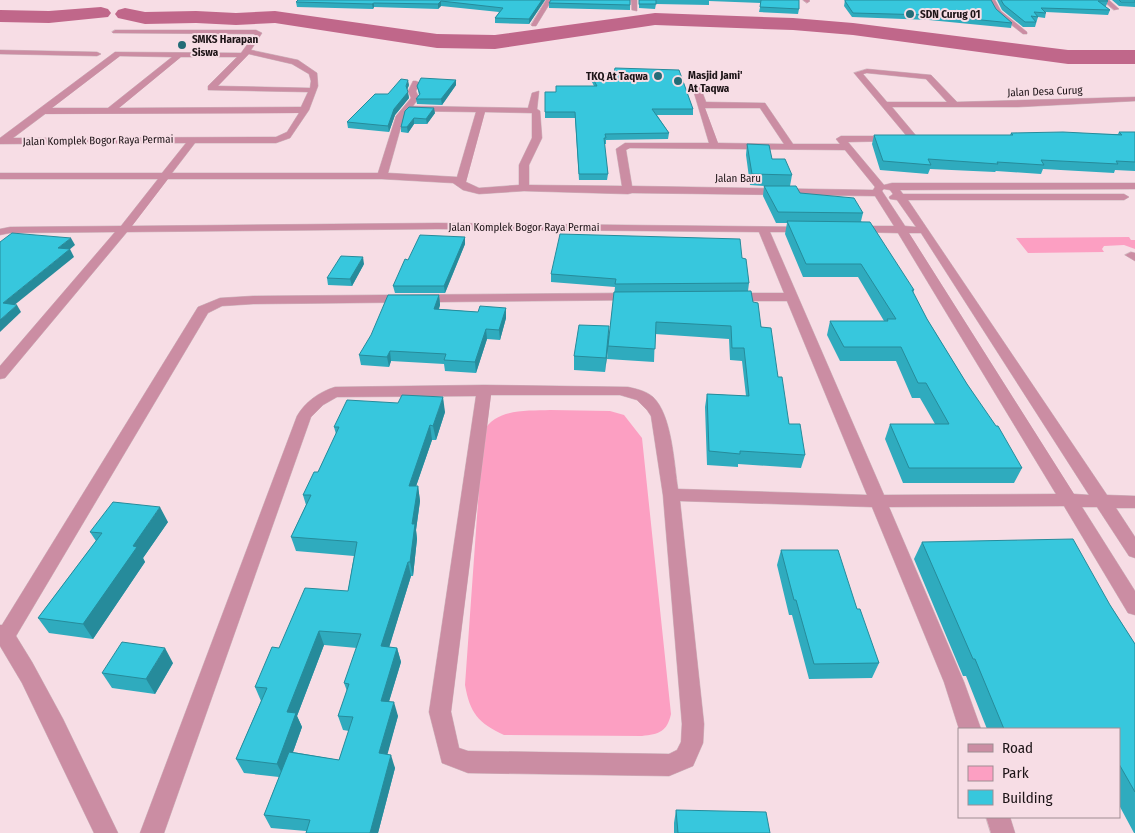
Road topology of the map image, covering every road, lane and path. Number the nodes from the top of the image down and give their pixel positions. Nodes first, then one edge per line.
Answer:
1 (549, 0) edge
2 (634, 0) edge
3 (992, 0) edge
4 (1104, 0) edge
5 (1116, 8) dead end
6 (635, 10) dead end
7 (534, 25) dead end
8 (115, 32) dead end
9 (1025, 33) dead end
10 (0, 52) edge
11 (245, 53) junction
12 (97, 54) dead end
13 (107, 54) dead end
14 (118, 54) junction
15 (180, 54) junction
16 (416, 83) edge
17 (696, 86) dead end
18 (311, 90) junction
19 (536, 93) dead end
20 (1135, 99) edge
21 (955, 104) junction
22 (703, 105) junction
23 (885, 105) junction
24 (408, 108) junction
25 (305, 110) junction
26 (481, 110) junction
27 (532, 110) junction
28 (110, 111) junction
29 (44, 112) junction
30 (193, 140) junction
31 (2, 141) edge
32 (788, 143) junction
33 (844, 143) junction
34 (714, 145) junction
35 (0, 176) edge
36 (165, 176) junction
37 (382, 176) junction
38 (461, 182) junction
39 (1135, 186) edge
40 (524, 188) junction
41 (628, 190) junction
42 (885, 191) junction
43 (1135, 197) edge
44 (763, 228) junction
45 (124, 229) junction
46 (822, 229) edge
47 (842, 229) edge
48 (903, 230) junction
49 (924, 230) junction
50 (0, 232) edge
51 (646, 297) edge
52 (724, 297) edge
53 (792, 297) junction
54 (0, 375) edge
55 (484, 390) junction
56 (670, 495) junction
57 (1069, 500) junction
58 (877, 501) junction
59 (1104, 501) junction
60 (1135, 502) edge
61 (1135, 551) edge
62 (1135, 607) edge
63 (3, 635) edge
64 (970, 728) edge
65 (998, 818) edge
66 (106, 833) edge
67 (152, 833) edge
68 (1003, 833) edge

1 - 7 street
2 - 6 street
3 - 9 street
4 - 5 street
8 - 11 street
10 - 12 street
11 - 15 street, Jalan Komplek Bogor Raya Permai
11 - 18 street, Jalan Komplek Bogor Raya Permai
11 - 18 street
13 - 14 street
14 - 15 street, Jalan Komplek Bogor Raya Permai
14 - 29 street, Jalan Komplek Bogor Raya Permai
15 - 28 street
16 - 24 street
17 - 22 street
18 - 25 street, Jalan Komplek Bogor Raya Permai
19 - 27 street
20 - 21 street, Jalan Desa Curug
21 - 23 street, Jalan Desa Curug
21 - 23 street
22 - 32 street
22 - 34 street
23 - 33 street
24 - 26 street
24 - 37 street
25 - 28 street
25 - 30 street, Jalan Komplek Bogor Raya Permai
26 - 27 street
26 - 38 street
27 - 40 street
28 - 29 street
29 - 31 street, Jalan Komplek Bogor Raya Permai
30 - 31 street, Jalan Komplek Bogor Raya Permai
30 - 36 street, Jalan Komplek Bogor Raya Permai
32 - 33 street
32 - 34 street
33 - 42 street
34 - 41 street
35 - 36 street
36 - 37 street
36 - 45 street, Jalan Komplek Bogor Raya Permai
37 - 38 street
38 - 40 street
39 - 42 street
40 - 41 street, Jalan Baru
41 - 42 street, Jalan Baru
42 - 43 street
42 - 48 street
42 - 49 street
44 - 45 street, Jalan Komplek Bogor Raya Permai
44 - 46 street, Jalan Komplek Bogor Raya Permai
44 - 53 street
45 - 50 street
45 - 54 street, Jalan Komplek Bogor Raya Permai
47 - 48 street
48 - 49 street
48 - 57 street
49 - 59 street
51 - 63 street
52 - 53 street
53 - 58 street
55 - 56 street
55 - 56 street
55 - 67 street
56 - 58 street
57 - 58 street
57 - 59 street
57 - 62 street
58 - 64 street
59 - 60 street
59 - 61 street
63 - 66 street
65 - 68 street

